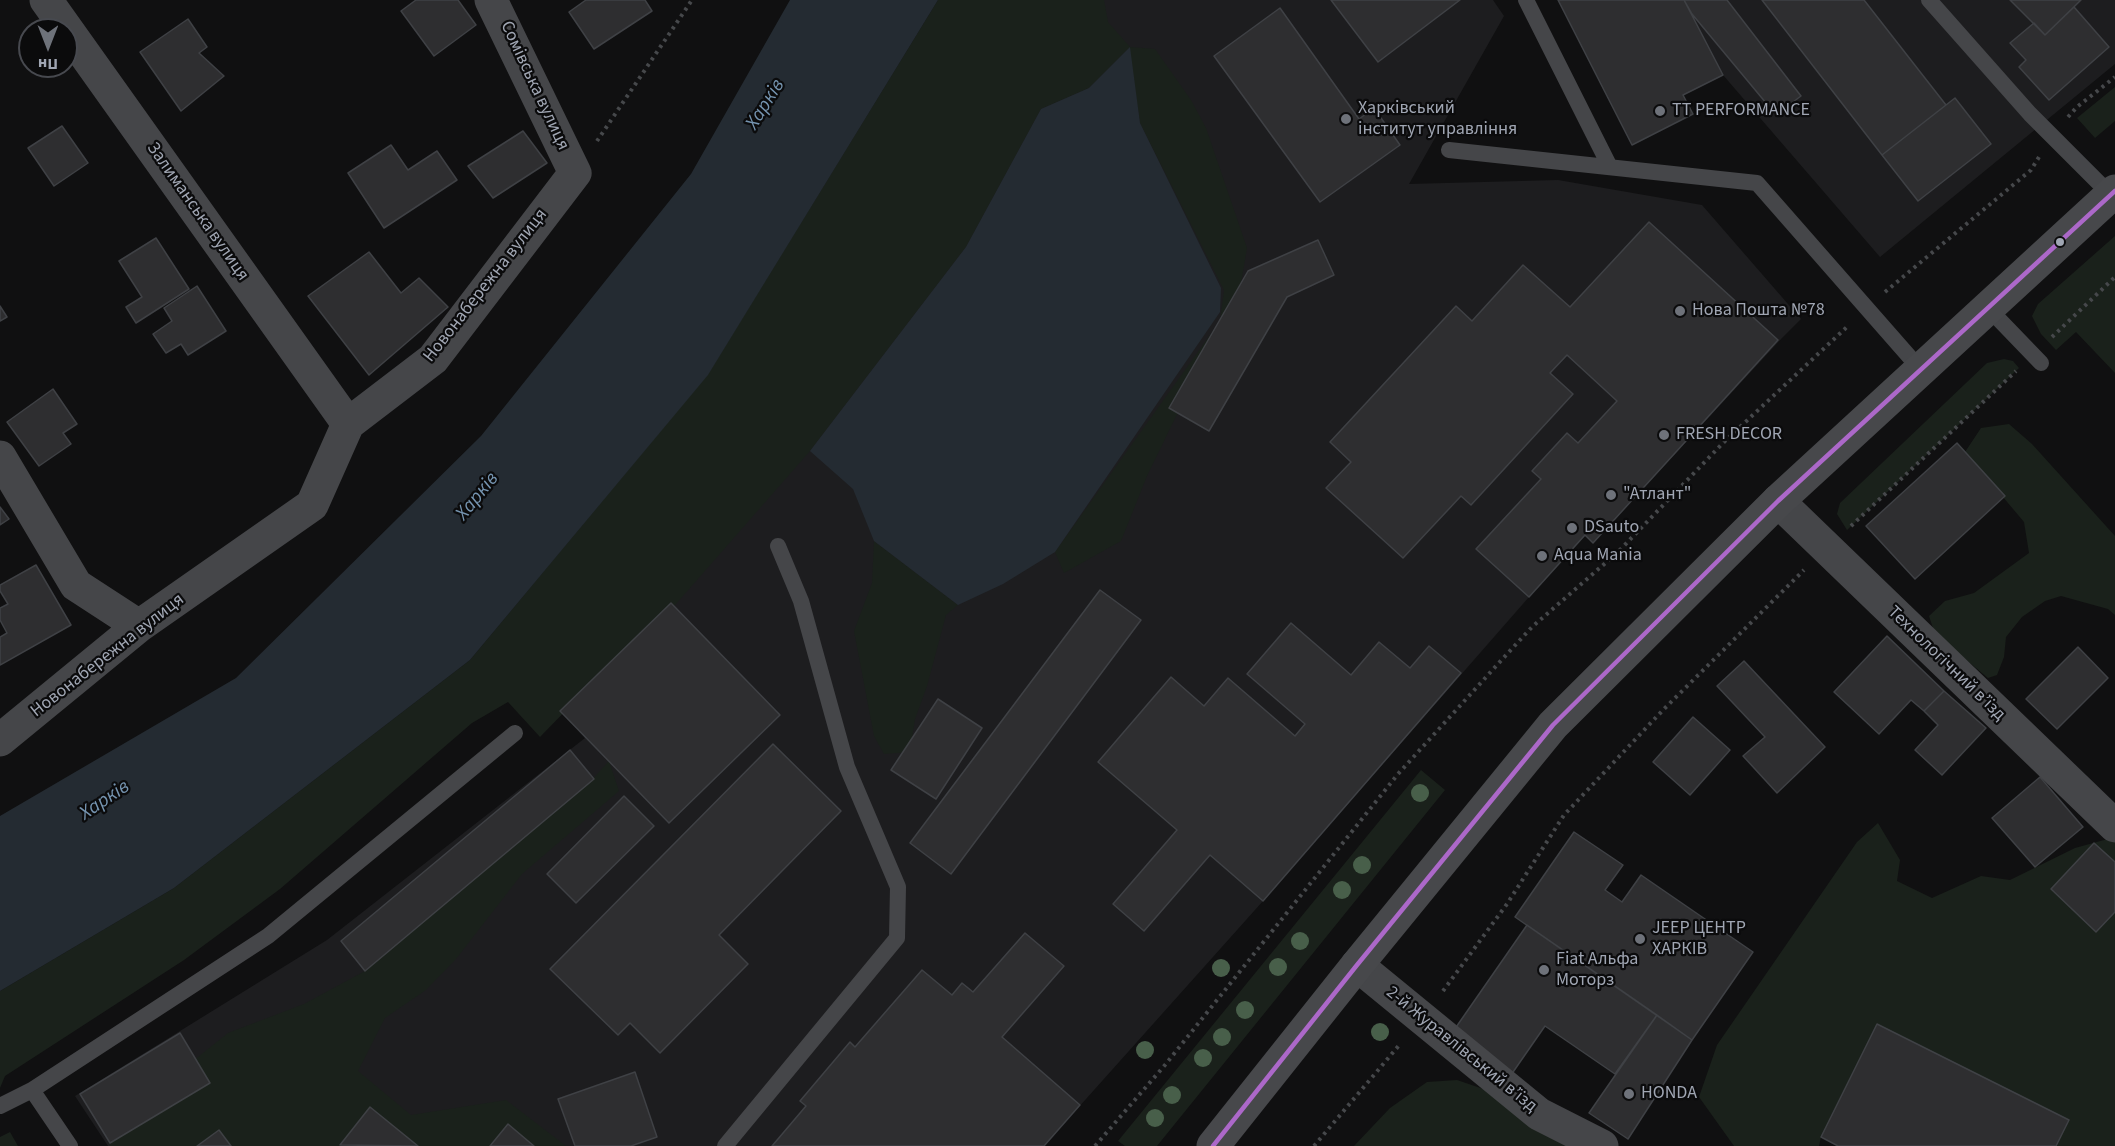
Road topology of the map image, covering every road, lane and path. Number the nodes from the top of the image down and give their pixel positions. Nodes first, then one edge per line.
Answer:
1 (46, 0) edge
2 (491, 0) edge
3 (692, 0) edge
4 (1526, 0) edge
5 (1929, 0) edge
6 (1449, 150) dead end
7 (1610, 167) junction
8 (2031, 170) dead end
9 (575, 173) junction
10 (2113, 193) edge
11 (2115, 277) edge
12 (1867, 308) junction
13 (1988, 308) junction
14 (2037, 359) junction
15 (1921, 370) junction
16 (348, 424) junction
17 (0, 457) edge
18 (1778, 501) junction
19 (778, 546) dead end
20 (1827, 548) junction
21 (139, 626) junction
22 (515, 733) dead end
23 (0, 740) edge
24 (2115, 826) edge
25 (1357, 965) junction
26 (1422, 1018) junction
27 (32, 1090) junction
28 (0, 1106) edge
29 (70, 1146) edge
30 (725, 1146) edge
31 (1095, 1146) edge
32 (1213, 1146) edge
33 (1314, 1146) edge
34 (1602, 1146) edge

1 - 16 street, Залиманська вулиця
2 - 9 street, Сомівська вулиця
3 - 9 path
4 - 7 lane
5 - 10 lane
6 - 7 lane
7 - 12 lane
8 - 12 path
9 - 16 street, Новонабережна вулиця
10 - 13 main road
11 - 14 path
12 - 15 lane
12 - 31 path
13 - 14 lane
13 - 15 main road
14 - 20 path
15 - 18 main road
16 - 21 street, Новонабережна вулиця
17 - 21 street
18 - 20 street, Технологічний в’їзд
18 - 25 main road
19 - 30 lane
20 - 24 street, Технологічний в’їзд
20 - 26 path
21 - 23 street, Новонабережна вулиця
22 - 27 lane
25 - 26 street, 2-й Журавлівський в’їзд
25 - 32 main road
26 - 33 path
26 - 34 street, 2-й Журавлівський в’їзд
27 - 28 lane
27 - 29 lane

